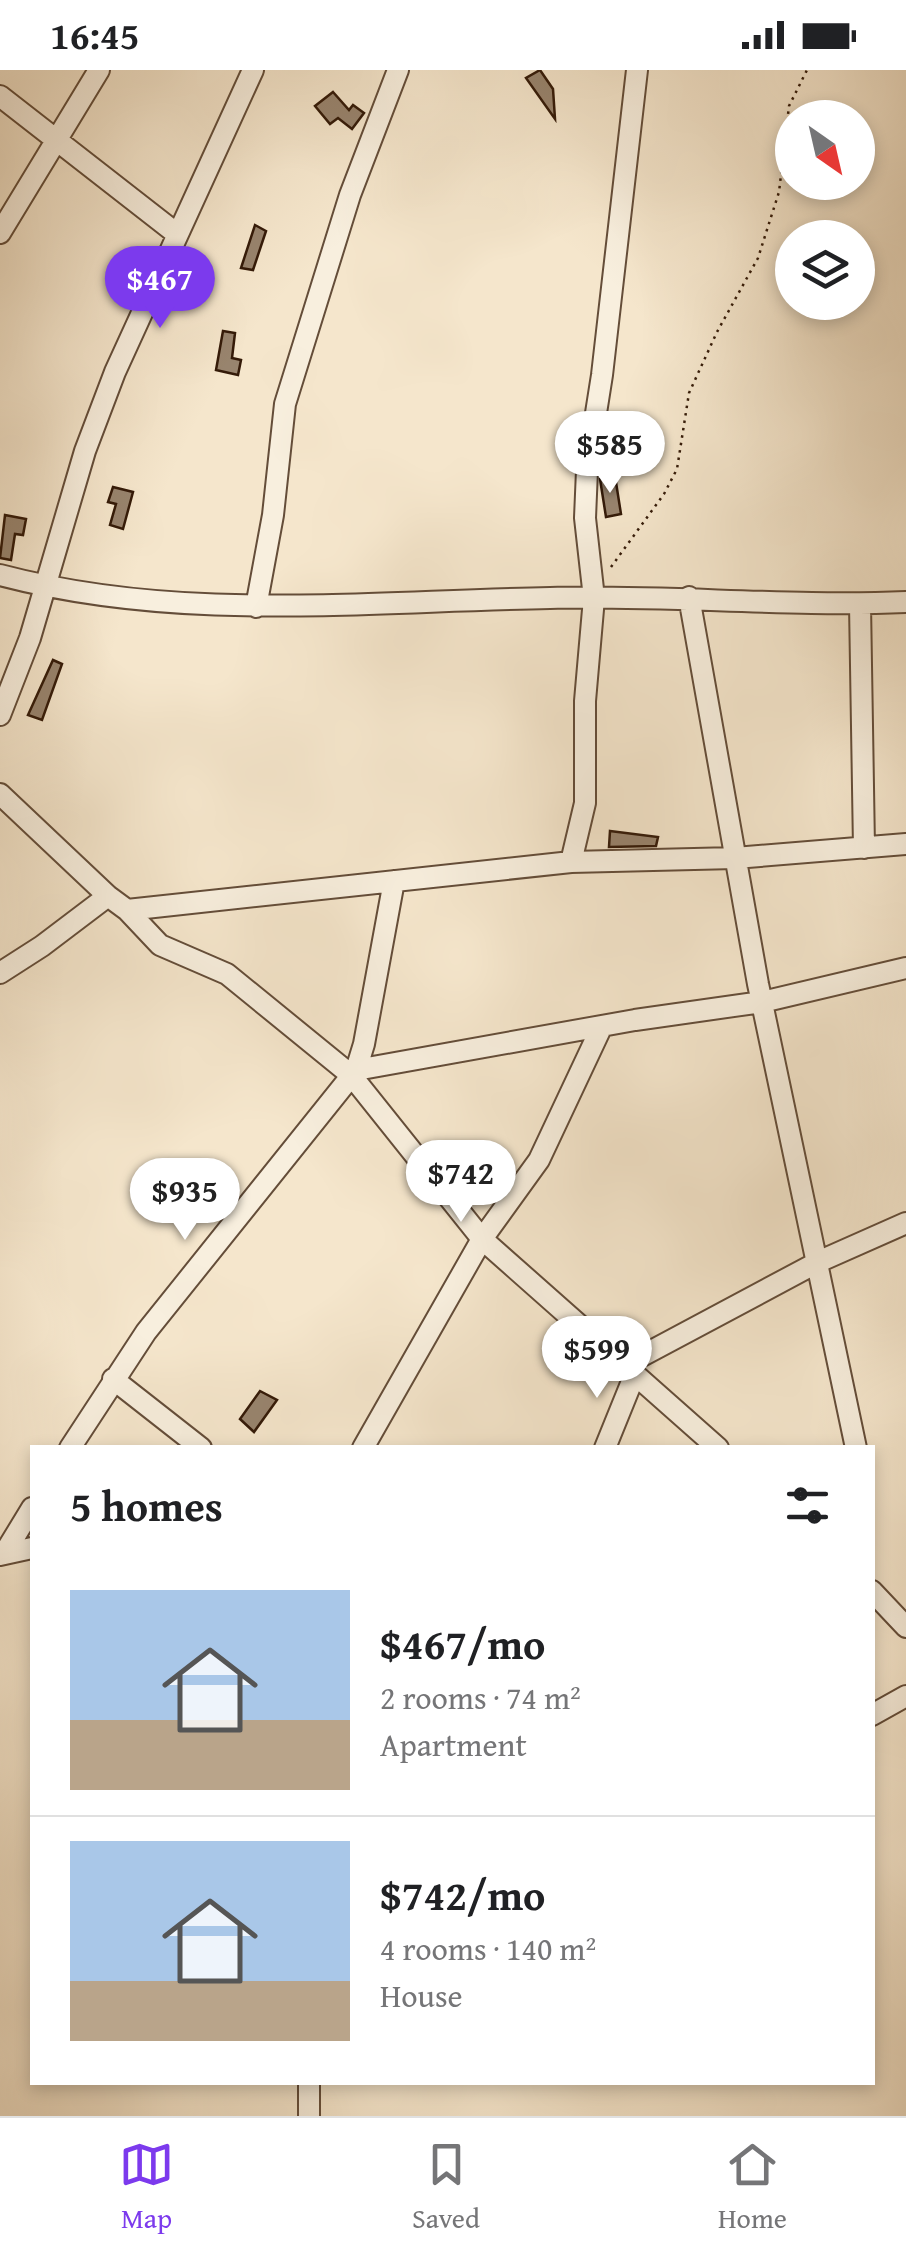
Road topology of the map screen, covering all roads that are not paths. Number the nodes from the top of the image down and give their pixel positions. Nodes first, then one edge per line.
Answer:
1 (99, 70) edge
2 (253, 70) edge
3 (398, 70) edge
4 (637, 70) edge
5 (0, 96) edge
6 (56, 139) junction
7 (0, 232) edge
8 (177, 234) junction
9 (0, 575) edge
10 (47, 584) junction
11 (689, 597) junction
12 (594, 598) junction
13 (906, 602) edge
14 (860, 604) junction
15 (256, 608) junction
16 (0, 715) edge
17 (0, 794) edge
18 (906, 844) edge
19 (864, 848) junction
20 (735, 858) junction
21 (572, 862) junction
22 (394, 881) junction
23 (108, 896) junction
24 (127, 910) junction
25 (906, 968) edge
26 (0, 973) edge
27 (762, 1002) junction
28 (602, 1026) junction
29 (353, 1073) junction
30 (906, 1223) edge
31 (482, 1240) junction
32 (818, 1262) junction
33 (630, 1370) junction
34 (113, 1379) junction
35 (72, 1445) edge
36 (198, 1445) edge
37 (365, 1445) edge
38 (606, 1445) edge
39 (715, 1445) edge
40 (855, 1445) edge
41 (30, 1511) edge
42 (30, 1548) edge
43 (2, 1555) edge
44 (875, 1594) edge
45 (906, 1627) edge
46 (906, 1696) edge
47 (875, 1713) edge
48 (309, 2085) edge
49 (309, 2116) edge

1 - 6 street
2 - 8 street
3 - 15 street
4 - 12 street
5 - 6 street
6 - 7 street
6 - 8 street
8 - 10 street
9 - 10 street
10 - 15 street
10 - 16 street
11 - 12 street
11 - 14 street
11 - 20 street
12 - 15 street
12 - 21 street
13 - 14 street
14 - 19 street
17 - 23 street
18 - 19 street
19 - 20 street
20 - 21 street
20 - 27 street
21 - 22 street
22 - 24 street
22 - 29 street
23 - 24 street
23 - 26 street
24 - 29 street
25 - 27 street
27 - 28 street
27 - 32 street
28 - 29 street
28 - 31 street
29 - 31 street
29 - 34 street
30 - 32 street
31 - 33 street
31 - 37 street
32 - 33 street
32 - 40 street
33 - 38 street
33 - 39 street
34 - 35 street
34 - 36 street
41 - 43 street
42 - 43 street
44 - 45 street
46 - 47 street
48 - 49 street

